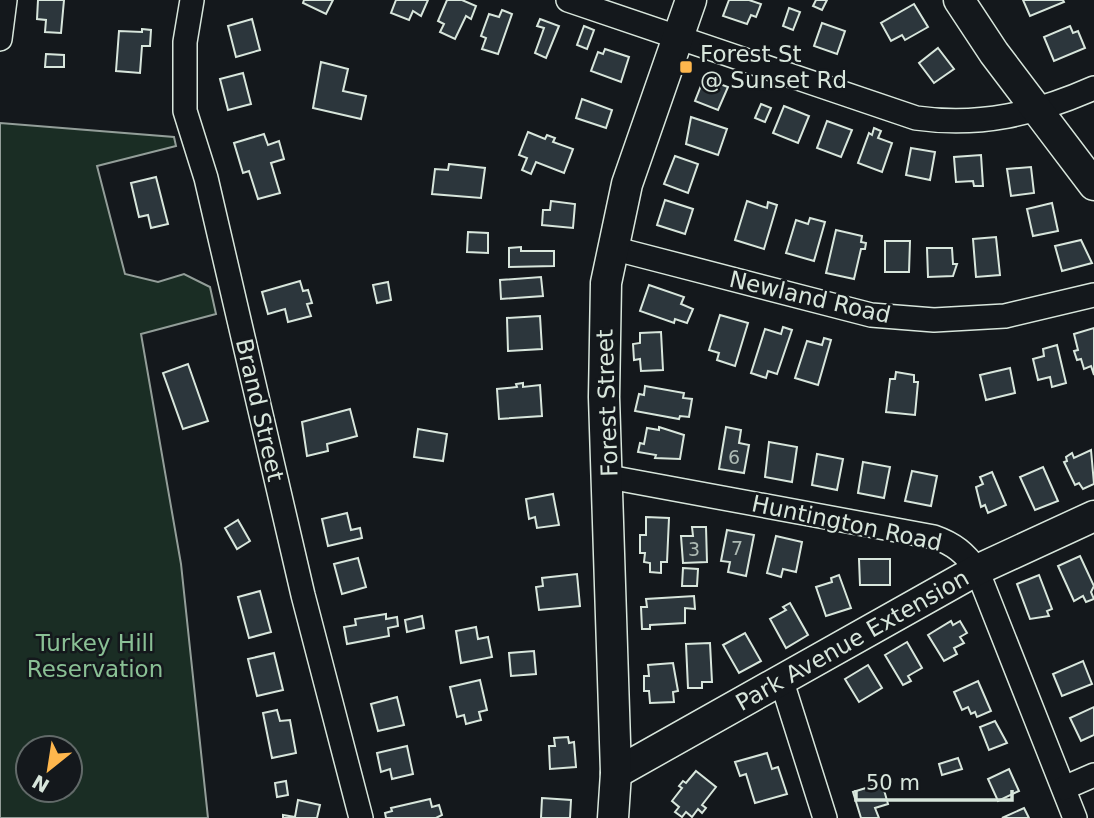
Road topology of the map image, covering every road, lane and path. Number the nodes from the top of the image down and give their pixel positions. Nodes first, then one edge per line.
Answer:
1 (5, 0) edge
2 (192, 0) edge
3 (568, 0) edge
4 (691, 0) edge
5 (959, 0) edge
6 (679, 37) junction
7 (0, 39) edge
8 (1094, 88) edge
9 (1037, 111) junction
10 (1094, 186) edge
11 (612, 248) junction
12 (1094, 295) edge
13 (609, 477) junction
14 (1094, 516) edge
15 (977, 570) junction
16 (782, 682) junction
17 (616, 773) junction
18 (1094, 775) edge
19 (1064, 788) junction
20 (361, 818) edge
21 (613, 818) edge
22 (825, 818) edge
23 (1075, 818) edge

1 - 7 street
2 - 20 street, Brand Street
3 - 6 street
4 - 6 main road, Forest Street
5 - 9 main road
6 - 9 street
6 - 11 main road, Forest Street
8 - 9 street
9 - 10 main road
11 - 12 street, Newland Road
11 - 13 main road, Forest Street
13 - 15 street, Huntington Road
13 - 17 main road, Forest Street
14 - 15 main road, Park Avenue Extension
15 - 16 main road, Park Avenue Extension
15 - 19 street, Huntington Road
16 - 17 main road, Park Avenue Extension
16 - 22 street
17 - 21 main road, Forest Street
18 - 19 street
19 - 23 street, Huntington Road

